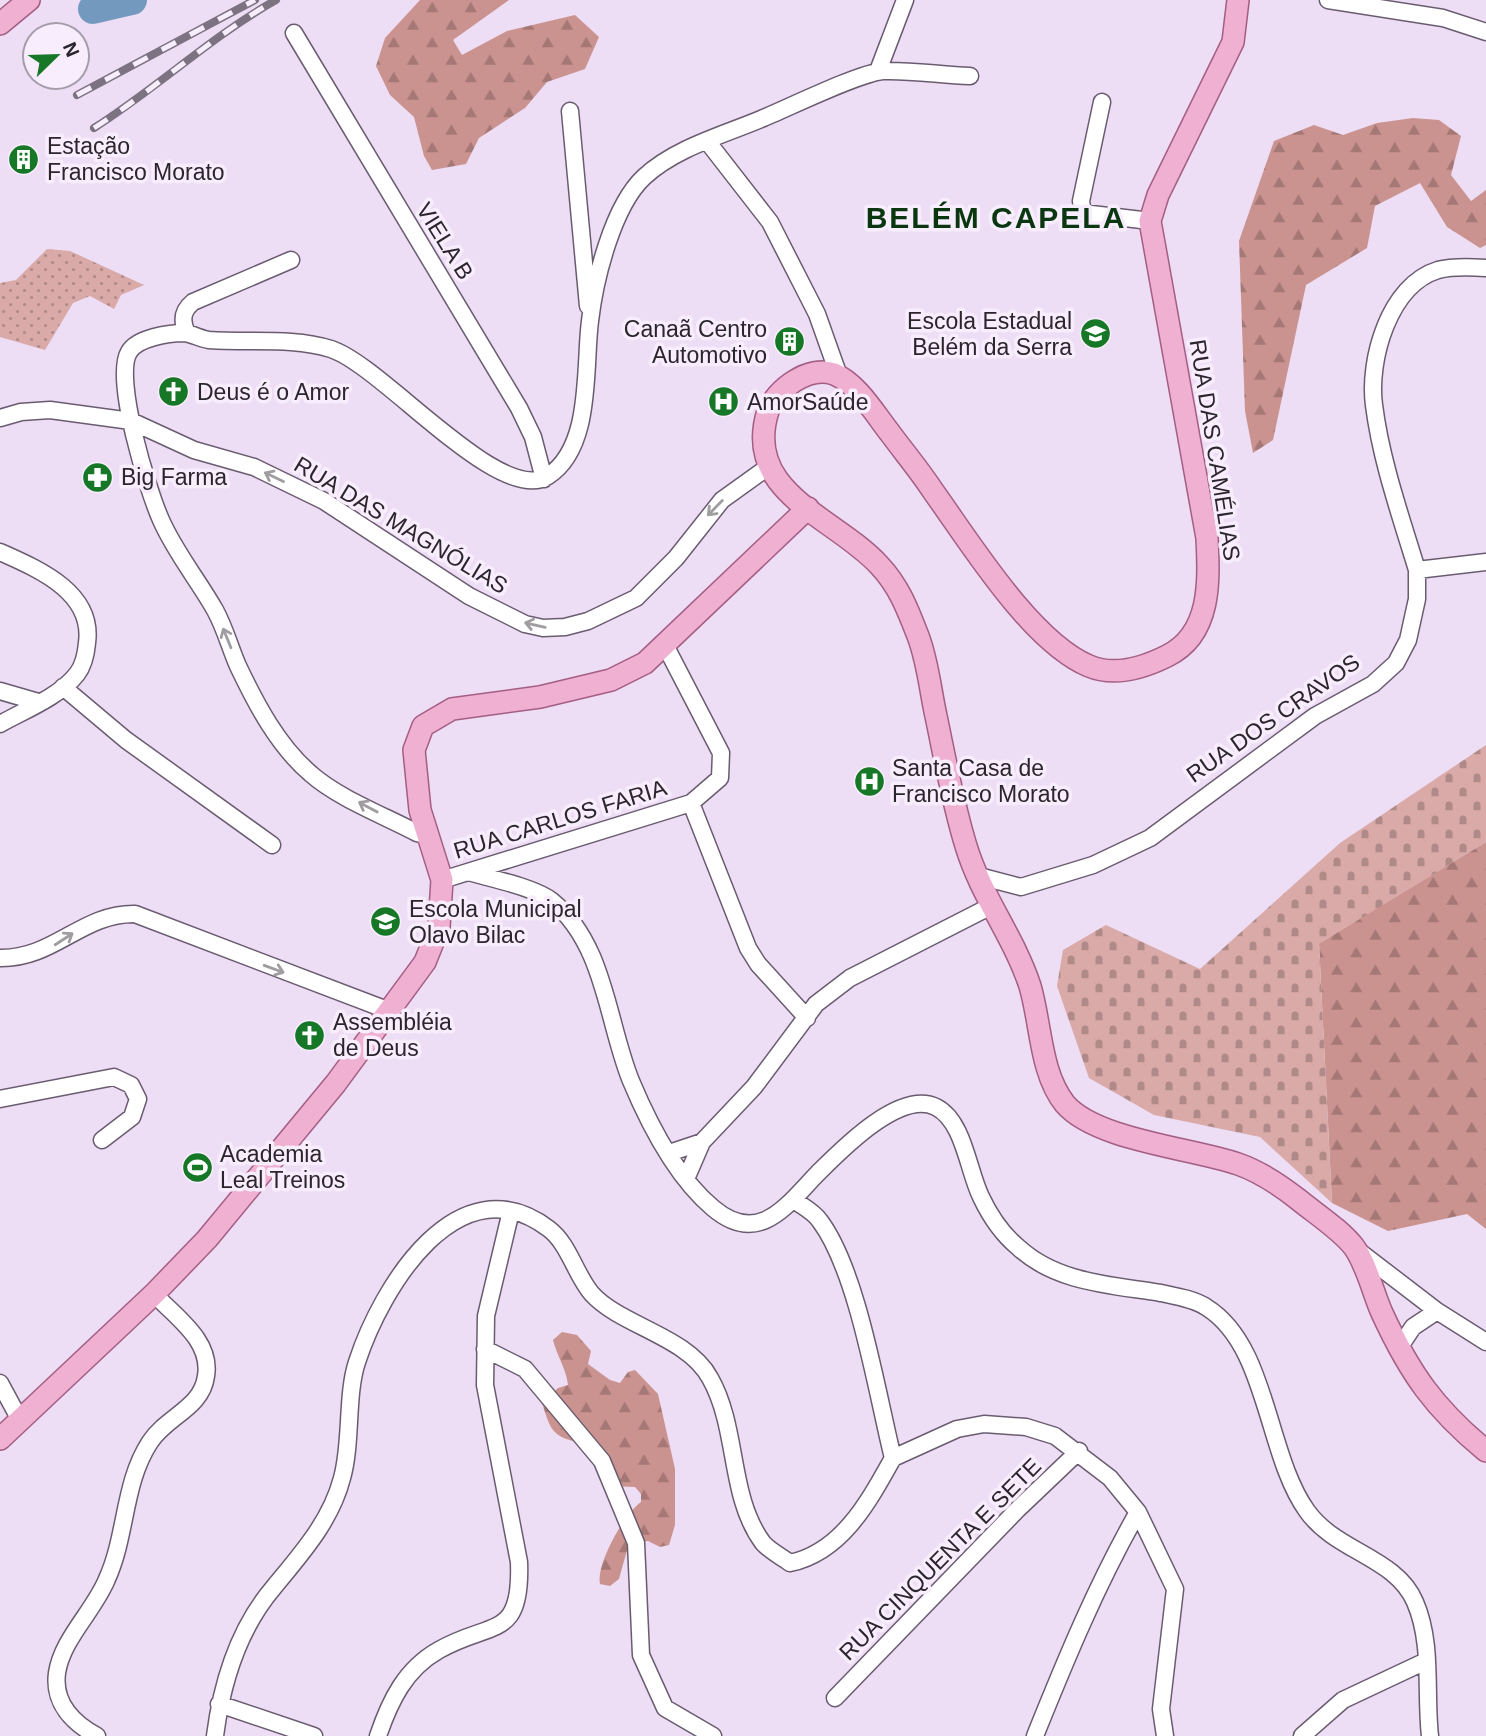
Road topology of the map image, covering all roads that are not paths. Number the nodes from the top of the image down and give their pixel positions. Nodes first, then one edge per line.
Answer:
1 (29, 0) edge
2 (905, 0) edge
3 (1238, 0) edge
4 (1328, 0) edge
5 (2, 16) edge
6 (1486, 32) edge
7 (294, 33) dead end
8 (878, 71) junction
9 (970, 76) dead end
10 (1102, 102) dead end
11 (570, 111) dead end
12 (707, 141) junction
13 (1150, 221) junction
14 (292, 260) dead end
15 (1486, 268) edge
16 (590, 319) junction
17 (187, 333) junction
18 (839, 376) junction
19 (0, 418) edge
20 (131, 421) junction
21 (768, 467) junction
22 (544, 479) junction
23 (808, 508) junction
24 (0, 552) edge
25 (1486, 562) edge
26 (1417, 570) junction
27 (666, 646) junction
28 (63, 687) junction
29 (0, 691) edge
30 (38, 702) junction
31 (0, 724) edge
32 (691, 803) junction
33 (429, 836) junction
34 (272, 845) dead end
35 (469, 872) junction
36 (975, 875) junction
37 (443, 880) junction
38 (993, 905) junction
39 (0, 958) edge
40 (387, 1010) junction
41 (807, 1018) junction
42 (0, 1098) edge
43 (102, 1140) dead end
44 (702, 1142) junction
45 (669, 1153) junction
46 (686, 1179) junction
47 (795, 1201) junction
48 (511, 1211) junction
49 (1354, 1248) junction
50 (154, 1294) junction
51 (1437, 1311) junction
52 (1486, 1342) edge
53 (1399, 1348) junction
54 (485, 1349) junction
55 (0, 1383) edge
56 (20, 1420) junction
57 (0, 1439) edge
58 (1079, 1451) junction
59 (1486, 1451) edge
60 (893, 1458) junction
61 (1138, 1512) junction
62 (1426, 1661) junction
63 (835, 1698) dead end
64 (219, 1704) junction
65 (97, 1736) edge
66 (215, 1736) edge
67 (314, 1736) edge
68 (378, 1736) edge
69 (713, 1736) edge
70 (1035, 1736) edge
71 (1165, 1736) edge
72 (1302, 1736) edge
73 (1430, 1736) edge

1 - 5 main road
2 - 8 street
3 - 13 main road, RUA DAS CAMÉLIAS
4 - 6 street
7 - 22 street, VIELA B
8 - 9 street
8 - 12 street
10 - 13 street
11 - 16 street
12 - 16 street
12 - 18 street
13 - 18 main road, RUA DAS CAMÉLIAS
14 - 17 street
15 - 26 street, RUA DOS CRAVOS
16 - 22 street
17 - 20 street
17 - 22 street
18 - 21 main road
19 - 20 street, RUA DAS MAGNÓLIAS
21 -> 20 street, RUA DAS MAGNÓLIAS
33 -> 20 street
21 - 23 main road
23 - 27 main road
23 - 36 main road
24 - 28 street
25 - 26 street
26 - 36 street, RUA DOS CRAVOS
27 - 32 street
27 - 33 main road
28 - 30 street
28 - 34 street
29 - 30 street
30 - 31 street
32 - 35 street, RUA CARLOS FARIA
32 - 41 street
33 - 37 main road
35 - 37 street, RUA CARLOS FARIA
35 - 45 street
36 - 38 main road
37 - 40 main road
38 - 41 street
38 - 49 main road
39 -> 40 street
40 - 50 main road
41 - 44 street
42 - 43 street
44 - 45 street
44 - 46 street
45 - 46 street
46 - 47 street
47 - 60 street
47 - 62 street
48 - 54 street
48 - 60 street
48 - 64 street
49 - 51 street
49 - 53 main road
50 - 56 main road
50 - 65 street
51 - 52 street
51 - 53 street
53 - 59 main road
54 - 68 street
54 - 69 street
55 - 56 street
56 - 57 main road
58 - 60 street
58 - 61 street
58 - 63 street, RUA CINQUENTA E SETE
61 - 70 street
61 - 71 street
62 - 72 street
62 - 73 street
64 - 66 street
64 - 67 street

